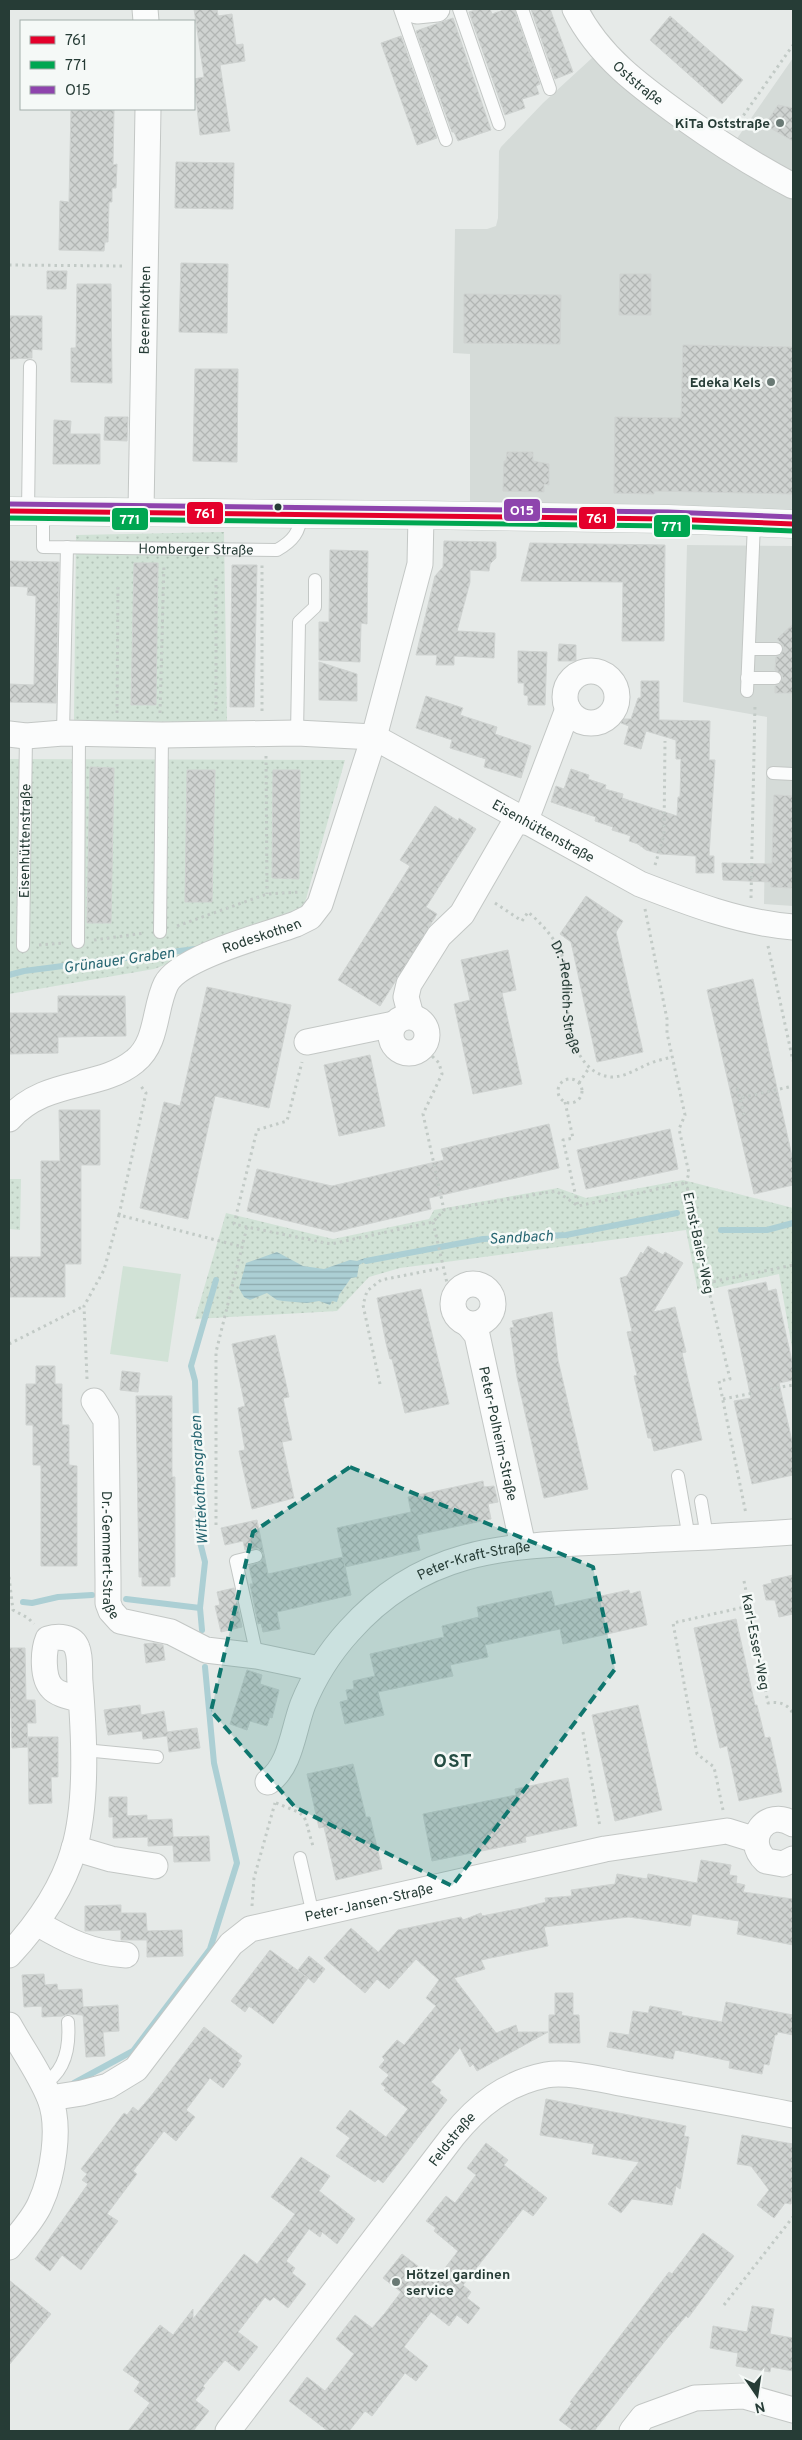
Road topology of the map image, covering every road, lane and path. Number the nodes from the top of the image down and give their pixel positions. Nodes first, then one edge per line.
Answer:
1 (400, 9) edge
2 (410, 9) edge
3 (437, 9) edge
4 (459, 9) edge
5 (522, 9) edge
6 (575, 9) edge
7 (793, 45) edge
8 (550, 89) dead end
9 (148, 110) edge
10 (741, 119) dead end
11 (499, 124) dead end
12 (446, 140) dead end
13 (793, 186) edge
14 (9, 265) edge
15 (145, 266) junction
16 (30, 366) dead end
17 (27, 511) edge
18 (141, 511) junction
19 (301, 514) junction
20 (422, 515) junction
21 (754, 523) junction
22 (793, 524) edge
23 (67, 547) junction
24 (164, 548) junction
25 (262, 549) junction
26 (216, 575) dead end
27 (315, 580) dead end
28 (118, 585) dead end
29 (749, 649) junction
30 (776, 649) dead end
31 (775, 678) dead end
32 (747, 684) junction
33 (568, 709) dead end
34 (161, 723) junction
35 (264, 723) junction
36 (71, 733) junction
37 (297, 733) junction
38 (117, 734) junction
39 (216, 734) junction
40 (17, 735) edge
41 (374, 737) junction
42 (665, 741) dead end
43 (773, 773) dead end
44 (793, 774) edge
45 (522, 820) junction
46 (643, 886) junction
47 (476, 890) junction
48 (267, 894) dead end
49 (757, 921) junction
50 (793, 927) edge
51 (160, 932) dead end
52 (78, 942) dead end
53 (23, 946) dead end
54 (402, 1020) junction
55 (307, 1042) joint
56 (424, 1047) joint
57 (672, 1056) junction
58 (793, 1060) edge
59 (127, 1066) junction
60 (589, 1068) junction
61 (579, 1083) junction
62 (793, 1086) edge
63 (737, 1088) dead end
64 (740, 1098) junction
65 (564, 1102) junction
66 (744, 1115) dead end
67 (9, 1119) edge
68 (686, 1183) junction
69 (578, 1206) junction
70 (444, 1210) junction
71 (119, 1215) junction
72 (433, 1222) junction
73 (247, 1227) junction
74 (243, 1247) junction
75 (793, 1265) edge
76 (442, 1268) junction
77 (707, 1283) junction
78 (455, 1294) junction
79 (84, 1306) junction
80 (468, 1324) junction
81 (9, 1344) edge
82 (380, 1384) dead end
83 (793, 1385) edge
84 (770, 1389) dead end
85 (753, 1393) dead end
86 (723, 1399) junction
87 (94, 1401) joint
88 (678, 1476) dead end
89 (701, 1500) dead end
90 (216, 1526) dead end
91 (793, 1532) edge
92 (750, 1535) junction
93 (698, 1537) junction
94 (523, 1546) junction
95 (256, 1556) dead end
96 (9, 1577) edge
97 (744, 1581) dead end
98 (749, 1606) junction
99 (11, 1610) edge
100 (48, 1639) joint
101 (257, 1656) junction
102 (319, 1669) junction
103 (793, 1714) edge
104 (583, 1732) dead end
105 (84, 1750) junction
106 (157, 1757) dead end
107 (272, 1792) junction
108 (793, 1824) edge
109 (727, 1832) junction
110 (756, 1840) junction
111 (74, 1848) junction
112 (605, 1848) junction
113 (300, 1858) joint
114 (793, 1859) edge
115 (155, 1866) dead end
116 (314, 1915) junction
117 (37, 1923) junction
118 (250, 1929) junction
119 (9, 1955) edge
120 (126, 1955) dead end
121 (68, 2022) dead end
122 (9, 2025) edge
123 (46, 2092) junction
124 (793, 2115) edge
125 (792, 2217) edge
126 (9, 2247) edge
127 (724, 2305) dead end
128 (793, 2410) edge
129 (228, 2431) edge
130 (632, 2431) edge

1 - 12 lane
2 - 3 street
4 - 11 lane
5 - 8 lane
6 - 13 street, Oststraße
7 - 10 path
9 - 15 street, Beerenkothen
14 - 15 path
15 - 18 street, Beerenkothen
16 - 17 lane
17 - 18 main road
17 - 23 lane, Homberger Straße
18 - 19 main road
19 - 20 main road
19 - 25 lane, Homberger Straße
20 - 21 main road
20 - 41 street, Rodeskothen
21 - 22 main road
21 - 29 lane
23 - 24 lane, Homberger Straße
23 - 36 lane
24 - 25 lane, Homberger Straße
24 - 34 path
25 - 35 path
26 - 39 path
27 - 37 lane
28 - 38 path
29 - 30 lane
29 - 32 lane
31 - 32 lane
32 - 49 path
33 - 45 street
34 - 38 street, Eisenhüttenstraße
34 - 39 street, Eisenhüttenstraße
34 - 51 lane
35 - 37 street, Eisenhüttenstraße
35 - 39 street, Eisenhüttenstraße
35 - 48 path
36 - 38 street, Eisenhüttenstraße
36 - 40 street, Eisenhüttenstraße
36 - 52 lane
37 - 41 street, Eisenhüttenstraße
40 - 53 lane, Eisenhüttenstraße
41 - 45 street, Eisenhüttenstraße
41 - 59 street, Rodeskothen
42 - 46 path
43 - 44 lane
45 - 46 street, Eisenhüttenstraße
45 - 47 street
46 - 49 street, Eisenhüttenstraße
46 - 57 path, Ernst-Baier-Weg
47 - 54 street
47 - 60 path, Dr.-Redlich-Straße
49 - 50 street, Eisenhüttenstraße
49 - 58 path
54 - 55 street
54 - 56 street
55 - 73 path
56 - 70 path
57 - 60 path, Dr.-Redlich-Straße
57 - 68 path, Ernst-Baier-Weg
59 - 67 street, Rodeskothen
59 - 71 path
60 - 61 path
61 - 65 path
61 - 65 path
62 - 64 path
63 - 64 path
64 - 66 path
65 - 69 path
68 - 69 path
68 - 77 path, Ernst-Baier-Weg
69 - 70 path
70 - 72 path
71 - 74 path
71 - 79 path
72 - 73 path
72 - 76 path
73 - 74 path
74 - 90 path
75 - 77 path
76 - 78 path
76 - 82 path
77 - 86 path, Ernst-Baier-Weg
78 - 80 street, Peter-Polheim-Straße
78 - 80 street
79 - 81 path
79 - 87 path
80 - 94 street, Peter-Polheim-Straße
83 - 84 path
85 - 86 path
86 - 92 path, Ernst-Baier-Weg
87 - 101 street, Dr.-Gemmert-Straße
88 - 93 lane
89 - 93 lane
91 - 92 street, Peter-Kraft-Straße
92 - 93 street, Peter-Kraft-Straße
93 - 94 street, Peter-Kraft-Straße
94 - 102 street, Peter-Kraft-Straße
95 - 101 lane
96 - 99 path
97 - 98 path, Karl-Esser-Weg
98 - 103 path, Karl-Esser-Weg
98 - 109 path
99 - 100 path
100 - 105 street
101 - 102 street, Dr.-Gemmert-Straße
102 - 107 street, Peter-Kraft-Straße
104 - 112 path
105 - 106 lane
105 - 111 street
107 - 113 path
107 - 118 path
108 - 110 street
109 - 110 street, Peter-Jansen-Straße
109 - 112 street, Peter-Jansen-Straße
110 - 114 street
111 - 115 street
111 - 117 street
112 - 116 street, Peter-Jansen-Straße
113 - 116 lane
116 - 118 street, Peter-Jansen-Straße
117 - 119 street
117 - 120 street
118 - 123 street, Peter-Jansen-Straße
121 - 123 lane
122 - 123 street
123 - 126 street
124 - 129 street, Feldstraße
125 - 127 path
128 - 130 street

